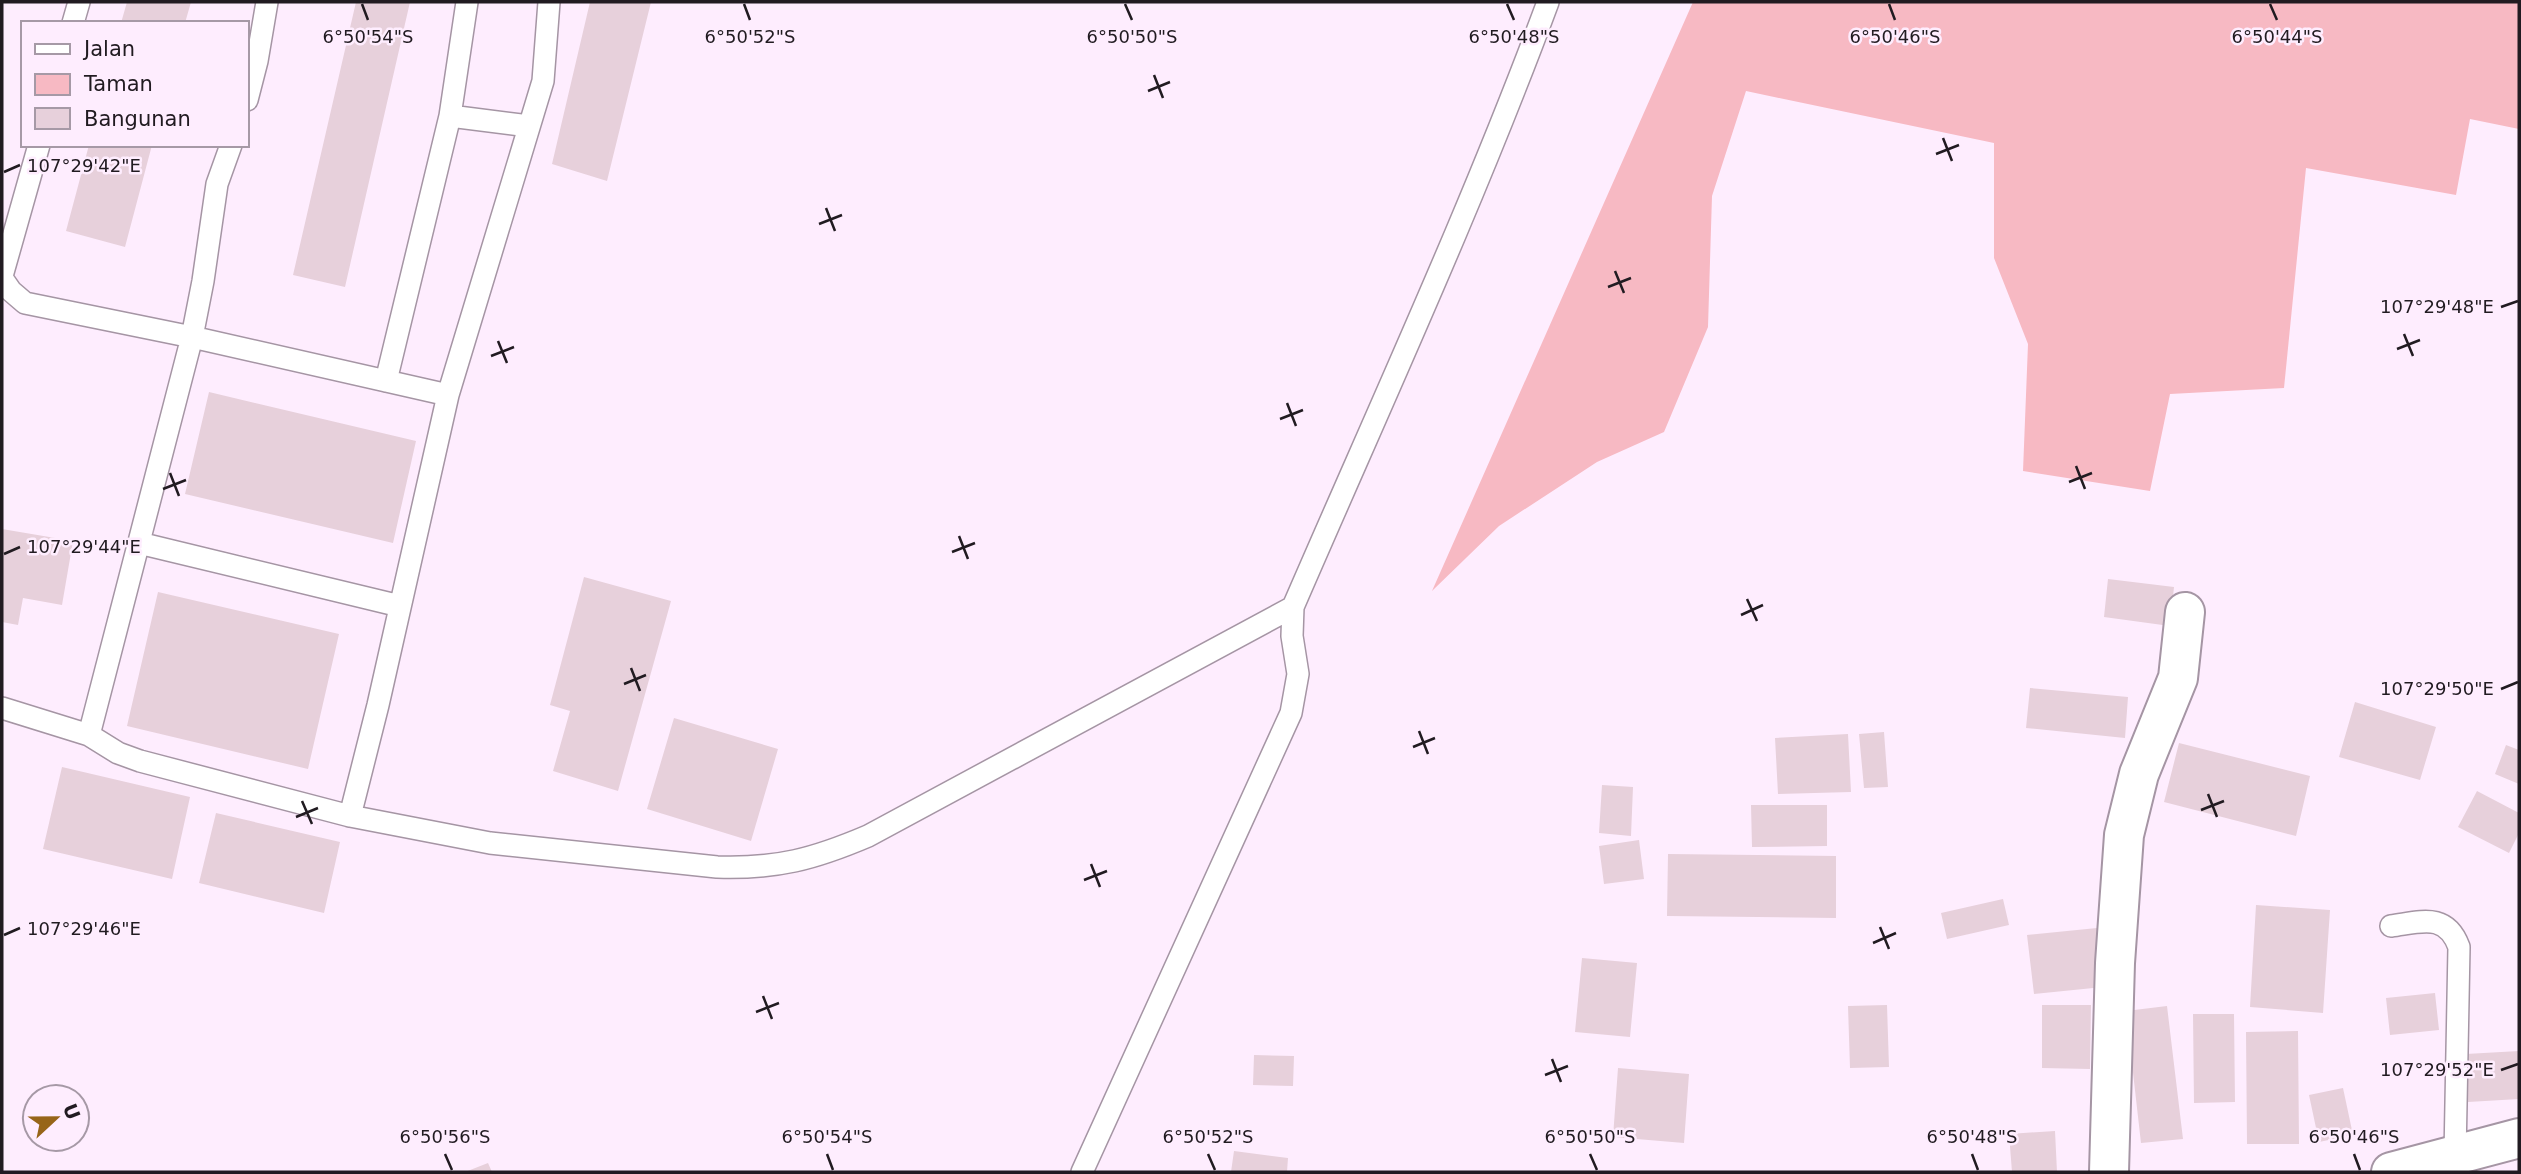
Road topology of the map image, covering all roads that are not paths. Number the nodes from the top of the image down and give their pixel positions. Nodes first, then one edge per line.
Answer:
1 (79, 2) edge
2 (267, 2) edge
3 (467, 2) edge
4 (549, 2) edge
5 (1548, 2) edge
6 (74, 21) edge
7 (248, 96) edge
8 (450, 117) junction
9 (529, 126) junction
10 (37, 147) edge
11 (230, 147) edge
12 (2, 277) edge
13 (192, 337) junction
14 (386, 381) junction
15 (448, 395) junction
16 (139, 543) junction
17 (400, 606) junction
18 (1293, 607) junction
19 (2185, 612) dead end
20 (2, 708) edge
21 (89, 735) junction
22 (350, 816) junction
23 (2391, 926) dead end
24 (2519, 1138) edge
25 (2455, 1156) junction
26 (1082, 1172) edge
27 (2109, 1172) edge
28 (2391, 1172) edge

1 - 6 lane
2 - 7 lane
3 - 8 lane
4 - 9 lane
5 - 18 lane
8 - 9 lane
8 - 14 lane
9 - 15 lane
10 - 12 lane
11 - 13 lane
12 - 13 lane
13 - 14 lane
13 - 16 lane
14 - 15 lane
15 - 17 lane
16 - 17 lane
16 - 21 lane
17 - 22 lane
18 - 22 lane
18 - 26 lane
19 - 27 main road
20 - 21 lane
21 - 22 lane
23 - 25 lane
24 - 25 main road
25 - 28 main road

